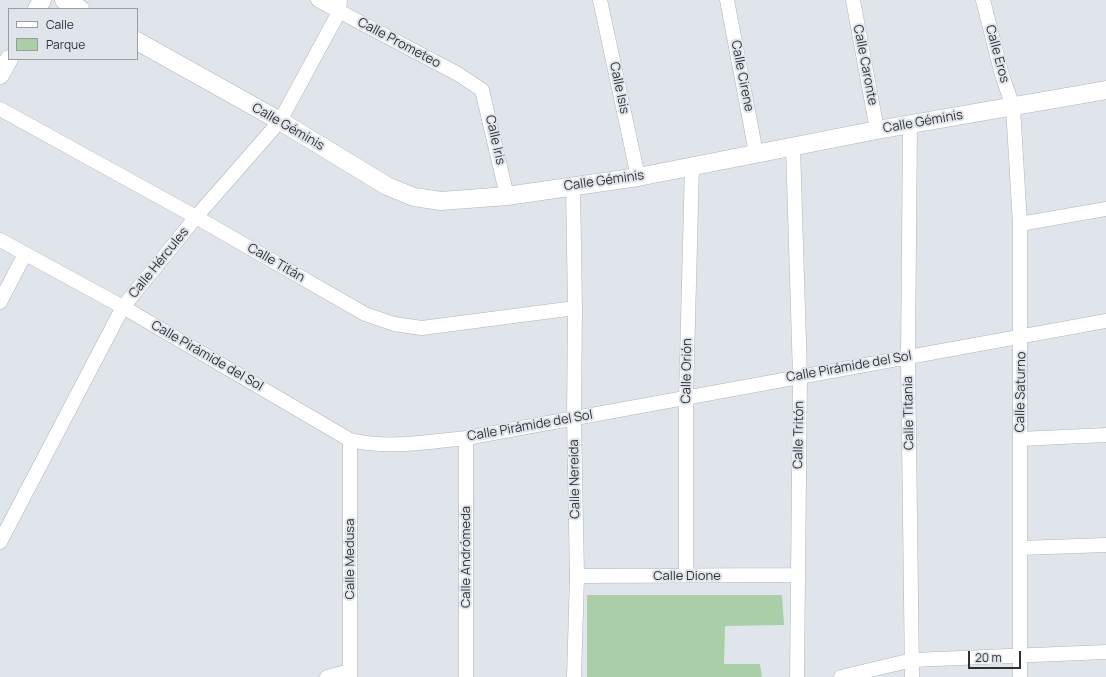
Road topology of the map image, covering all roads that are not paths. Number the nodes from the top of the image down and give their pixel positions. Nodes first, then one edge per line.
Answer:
1 (64, 0) edge
2 (318, 0) edge
3 (600, 0) edge
4 (727, 0) edge
5 (853, 0) edge
6 (983, 0) edge
7 (339, 6) edge
8 (78, 8) edge
9 (138, 42) edge
10 (8, 60) edge
11 (0, 75) edge
12 (478, 87) joint
13 (1106, 90) edge
14 (1013, 107) junction
15 (0, 109) edge
16 (280, 121) junction
17 (910, 124) junction
18 (877, 130) junction
19 (793, 146) junction
20 (756, 153) junction
21 (692, 166) junction
22 (638, 177) junction
23 (572, 186) junction
24 (507, 196) junction
25 (1106, 209) edge
26 (196, 217) junction
27 (1020, 224) junction
28 (0, 240) edge
29 (25, 254) junction
30 (0, 302) edge
31 (123, 307) junction
32 (575, 308) junction
33 (1106, 321) edge
34 (1021, 336) junction
35 (908, 356) junction
36 (800, 376) junction
37 (686, 399) junction
38 (574, 418) junction
39 (1106, 435) edge
40 (466, 438) junction
41 (1020, 439) junction
42 (350, 440) junction
43 (1, 538) edge
44 (1106, 545) edge
45 (1021, 548) junction
46 (686, 575) junction
47 (797, 575) junction
48 (576, 576) junction
49 (1106, 652) edge
50 (1020, 655) junction
51 (912, 660) junction
52 (350, 674) edge
53 (328, 677) edge
54 (466, 677) edge
55 (574, 677) edge
56 (797, 677) edge
57 (841, 677) edge
58 (912, 677) edge
59 (1020, 677) edge

1 - 8 street
2 - 7 street, Calle Prometeo
3 - 22 street, Calle Isis
4 - 20 street, Calle Cirene
5 - 18 street, Calle Caronte
6 - 14 street, Calle Eros
7 - 12 street, Calle Prometeo
7 - 16 street, Calle Hércules
9 - 16 street, Calle Géminis
10 - 11 street
12 - 24 street, Calle Iris
13 - 14 street, Calle Géminis
14 - 17 street, Calle Géminis
14 - 27 street, Calle Saturno
15 - 26 street, Calle Titán
16 - 24 street, Calle Géminis
16 - 26 street, Calle Hércules
17 - 18 street, Calle Géminis
17 - 35 street, Calle Titania
18 - 19 street, Calle Géminis
19 - 20 street, Calle Géminis
19 - 36 street, Calle Tritón
20 - 21 street, Calle Géminis
21 - 22 street, Calle Géminis
21 - 37 street, Calle Orión
22 - 23 street, Calle Géminis
23 - 24 street, Calle Géminis
23 - 32 street, Calle Nereida
25 - 27 street
26 - 31 street, Calle Hércules
26 - 32 street, Calle Titán
27 - 34 street, Calle Saturno
28 - 29 street, Calle Pirámide del Sol
29 - 30 street
29 - 31 street, Calle Pirámide del Sol
31 - 42 street, Calle Pirámide del Sol
31 - 43 street, Calle Hércules
32 - 38 street, Calle Nereida
33 - 34 street, Calle Pirámide del Sol
34 - 35 street, Calle Pirámide del Sol
34 - 41 street, Calle Saturno
35 - 36 street, Calle Pirámide del Sol
35 - 51 street, Calle Titania
36 - 37 street, Calle Pirámide del Sol
36 - 47 street, Calle Tritón
37 - 38 street, Calle Pirámide del Sol
37 - 46 street, Calle Orión
38 - 40 street, Calle Pirámide del Sol
38 - 48 street, Calle Nereida
39 - 41 street
40 - 42 street, Calle Pirámide del Sol
40 - 54 street, Calle Andrómeda
41 - 45 street, Calle Saturno
42 - 52 street, Calle Medusa
44 - 45 street
45 - 50 street, Calle Saturno
46 - 47 street, Calle Dione
46 - 48 street, Calle Dione
47 - 56 street, Calle Tritón
48 - 55 street, Calle Nereida
49 - 50 street
50 - 51 street
50 - 59 street, Calle Saturno
51 - 57 street
51 - 58 street, Calle Titania
52 - 53 street

